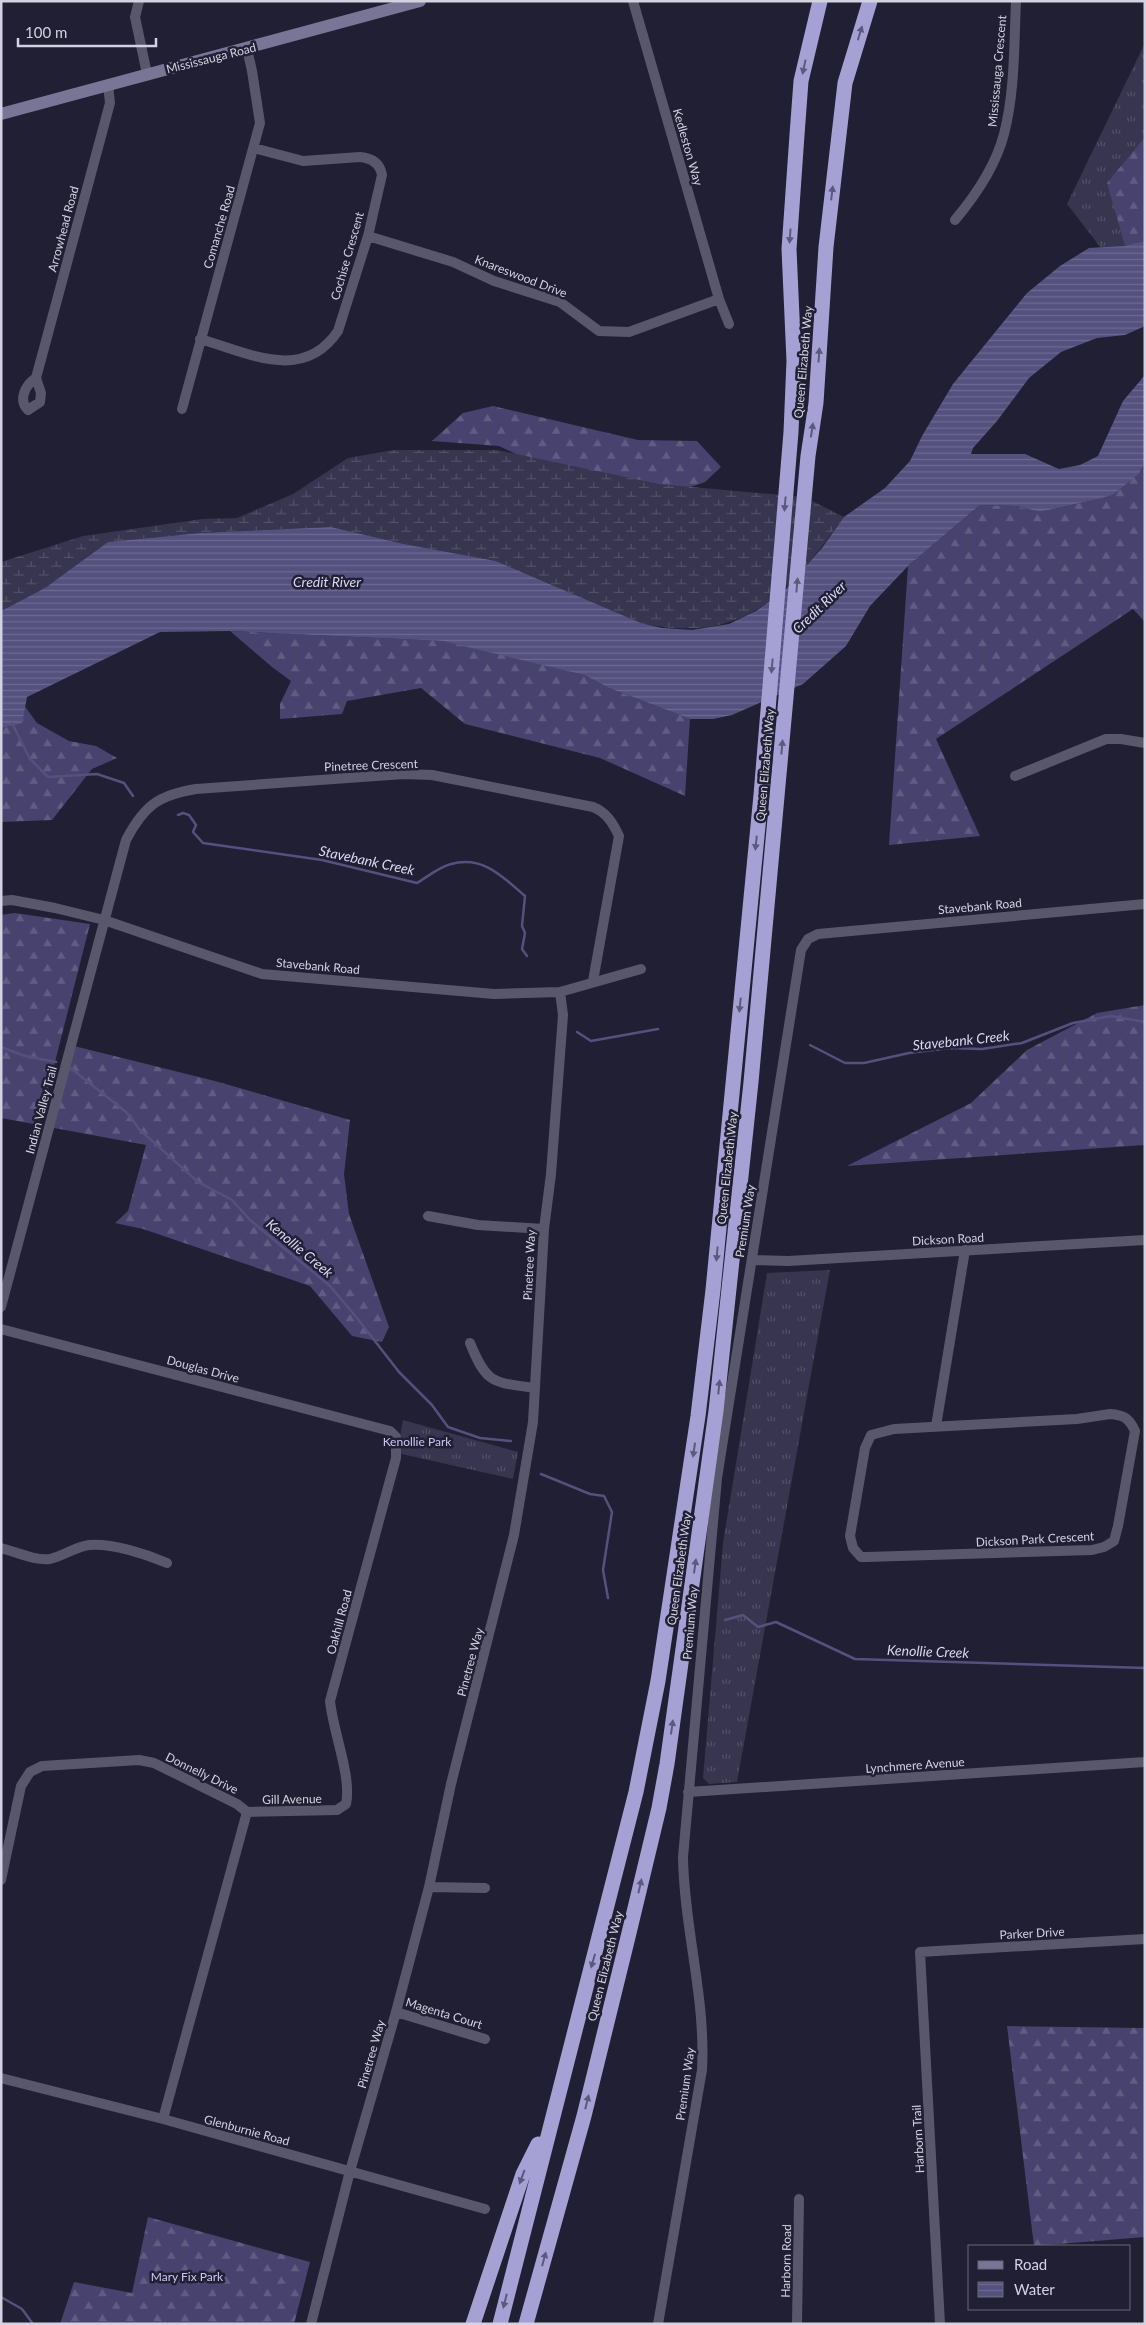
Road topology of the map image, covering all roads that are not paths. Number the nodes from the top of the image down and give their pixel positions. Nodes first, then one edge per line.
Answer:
1 (139, 1) edge
2 (420, 1) edge
3 (633, 1) edge
4 (820, 1) edge
5 (870, 1) edge
6 (1016, 1) edge
7 (247, 50) junction
8 (147, 74) junction
9 (108, 85) junction
10 (1, 114) edge
11 (254, 148) junction
12 (955, 220) dead end
13 (368, 236) junction
14 (719, 299) junction
15 (729, 324) dead end
16 (200, 339) junction
17 (36, 378) dead end
18 (182, 409) dead end
19 (1145, 743) edge
20 (1015, 776) dead end
21 (1, 901) edge
22 (1145, 904) edge
23 (104, 920) junction
24 (818, 934) joint
25 (640, 969) dead end
26 (594, 981) junction
27 (560, 992) junction
28 (428, 1216) dead end
29 (544, 1229) junction
30 (1145, 1240) edge
31 (964, 1250) junction
32 (752, 1260) junction
33 (1, 1307) edge
34 (1, 1330) edge
35 (470, 1343) dead end
36 (535, 1388) junction
37 (936, 1426) junction
38 (396, 1437) joint
39 (1, 1548) edge
40 (167, 1563) dead end
41 (1145, 1762) edge
42 (688, 1792) junction
43 (337, 1810) joint
44 (246, 1812) junction
45 (1, 1880) edge
46 (429, 1886) junction
47 (485, 1888) dead end
48 (1145, 1939) edge
49 (920, 1952) joint
50 (396, 2012) junction
51 (485, 2039) dead end
52 (1, 2078) edge
53 (551, 2118) junction
54 (163, 2119) junction
55 (350, 2171) junction
56 (799, 2199) dead end
57 (485, 2209) dead end
58 (531, 2306) junction
59 (311, 2324) edge
60 (473, 2324) edge
61 (500, 2324) edge
62 (526, 2324) edge
63 (531, 2324) edge
64 (658, 2324) edge
65 (797, 2324) edge
66 (940, 2324) edge

1 - 8 street
2 - 7 main road, Mississauga Road
3 - 14 street, Kedleston Way
4 -> 53 highway, Queen Elizabeth Way
58 -> 5 highway, Queen Elizabeth Way
6 - 12 street, Mississauga Crescent
7 - 8 main road, Mississauga Road
7 - 11 street, Comanche Road
8 - 9 main road, Mississauga Road
9 - 10 main road, Mississauga Road
9 - 17 street, Arrowhead Road
11 - 13 street, Cochise Crescent
11 - 16 street, Comanche Road
13 - 14 street, Knareswood Drive
13 - 16 street, Cochise Crescent
14 - 15 street
16 - 18 street, Comanche Road
19 - 20 street
21 - 23 street, Stavebank Road
22 - 24 street, Stavebank Road
23 - 26 street, Pinetree Crescent
23 - 27 street, Stavebank Road
23 - 33 street, Indian Valley Trail
24 - 32 street, Premium Way
25 - 26 street, Stavebank Road
26 - 27 street, Stavebank Road
27 - 29 street, Pinetree Way
28 - 29 street
29 - 36 street, Pinetree Way
30 - 31 street, Dickson Road
31 - 32 street, Dickson Road
31 - 37 street
32 - 42 street, Premium Way
34 - 38 street, Douglas Drive
35 - 36 street
36 - 46 street, Pinetree Way
37 - 37 street, Dickson Park Crescent
38 - 43 street, Oakhill Road
39 - 40 street
41 - 42 street, Lynchmere Avenue
42 - 64 street, Premium Way
43 - 44 street, Gill Avenue
44 - 45 street, Donnelly Drive
44 - 54 street
46 - 47 street
46 - 50 street, Pinetree Way
48 - 49 street, Parker Drive
49 - 66 street, Harborn Trail
50 - 51 street, Magenta Court
50 - 55 street, Pinetree Way
52 - 54 street, Glenburnie Road
53 -> 60 highway
53 -> 61 highway, Queen Elizabeth Way
54 - 55 street, Glenburnie Road
55 - 57 street, Glenburnie Road
55 - 59 street, Pinetree Way
56 - 65 street, Harborn Road
58 - 62 highway, Queen Elizabeth Way
58 - 63 highway

